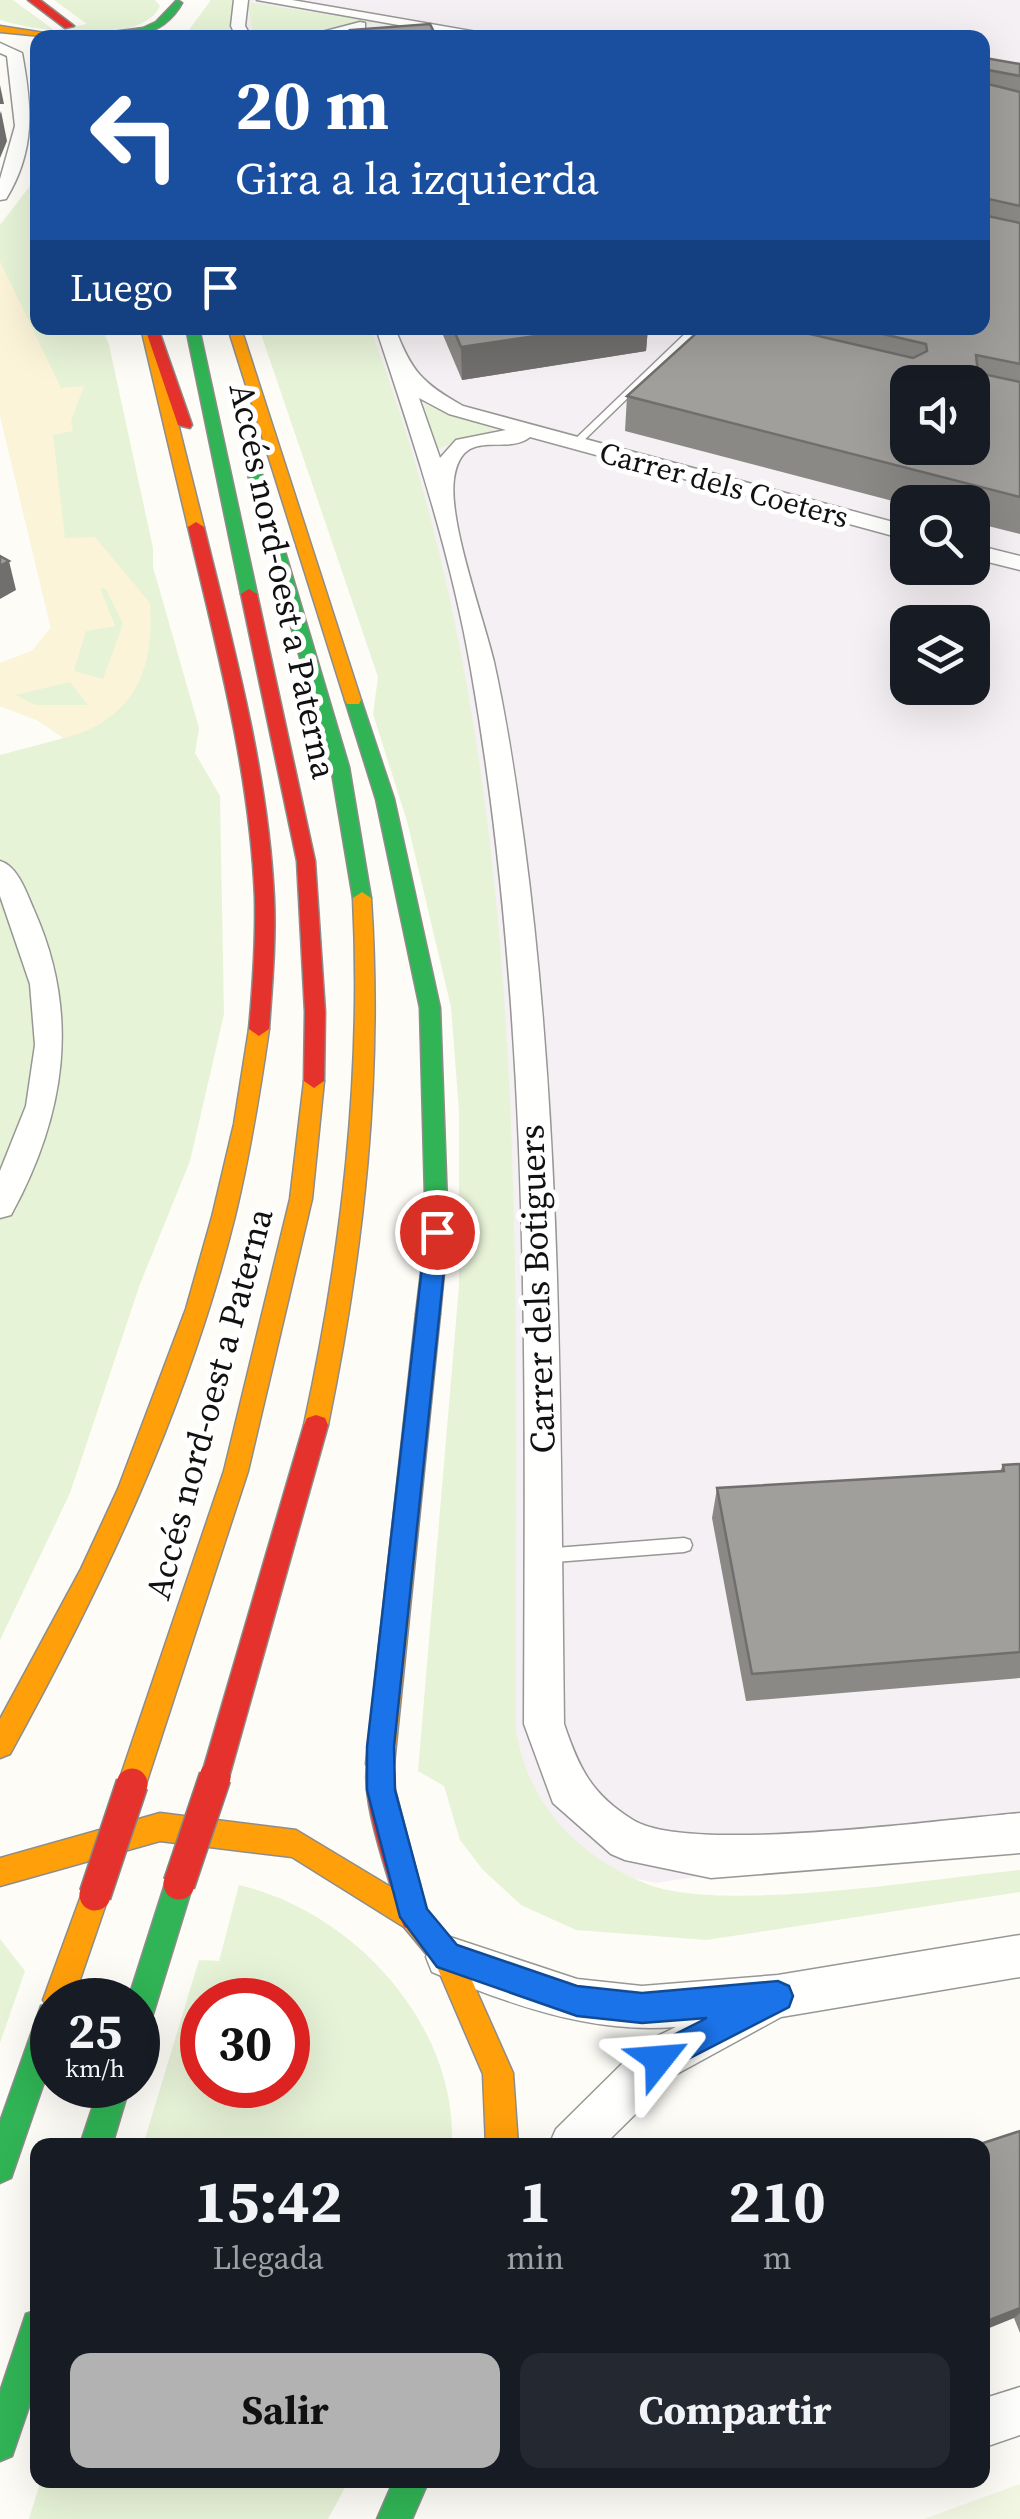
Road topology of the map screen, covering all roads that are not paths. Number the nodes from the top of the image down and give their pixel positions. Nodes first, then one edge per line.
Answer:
1 (33, 0) edge
2 (241, 0) edge
3 (264, 0) edge
4 (183, 1) edge
5 (304, 4) edge
6 (430, 27) junction
7 (62, 30) edge
8 (161, 30) edge
9 (240, 30) edge
10 (345, 30) edge
11 (450, 30) edge
12 (17, 38) edge
13 (0, 195) edge
14 (151, 335) edge
15 (152, 335) edge
16 (194, 335) edge
17 (210, 335) edge
18 (222, 335) edge
19 (236, 335) edge
20 (389, 335) edge
21 (695, 335) edge
22 (398, 359) junction
23 (236, 414) dead end
24 (540, 436) junction
25 (574, 446) junction
26 (442, 497) junction
27 (890, 529) edge
28 (990, 556) edge
29 (1020, 563) edge
30 (279, 726) junction
31 (0, 870) edge
32 (0, 1206) edge
33 (684, 1545) dead end
34 (542, 1556) junction
35 (0, 1744) edge
36 (1020, 1833) edge
37 (0, 1872) edge
38 (414, 1917) junction
39 (1020, 1956) edge
40 (448, 1957) junction
41 (66, 1978) edge
42 (150, 1978) edge
43 (778, 1996) junction
44 (30, 2080) edge
45 (108, 2108) edge
46 (98, 2138) edge
47 (502, 2138) edge
48 (579, 2138) edge
49 (0, 2167) edge
50 (30, 2351) edge
51 (1020, 2411) edge
52 (990, 2421) edge
53 (0, 2444) edge
54 (408, 2488) edge
55 (394, 2519) edge

1 - 7 main road
2 - 9 street
3 - 5 street
4 - 8 main road
5 - 6 street
6 - 10 street
6 - 11 street
12 - 13 street
14 - 35 main road
15 - 30 main road
16 - 30 main road, Accés nord-oest a Paterna
17 - 23 main road, Accés nord-oest a Paterna
18 - 42 main road, Accés nord-oest a Paterna, bridge
19 - 38 main road
20 - 22 street, Carrer dels Botiguers
21 - 25 lane
22 - 24 street, Carrer dels Coeters
22 - 26 street, Carrer dels Botiguers
24 - 25 street, Carrer dels Coeters
24 - 26 street, Carrer dels Coeters
25 - 27 street, Carrer dels Coeters
26 - 34 street, Carrer dels Botiguers
28 - 29 street
30 - 41 main road, Accés nord-oest a Paterna, bridge
31 - 32 street
33 - 34 lane
34 - 36 street, Carrer dels Botiguers
37 - 38 main road
38 - 40 main road
39 - 43 street
40 - 43 street
40 - 47 main road
43 - 48 street
44 - 49 main road
45 - 46 main road
50 - 53 main road
51 - 52 street
54 - 55 main road

